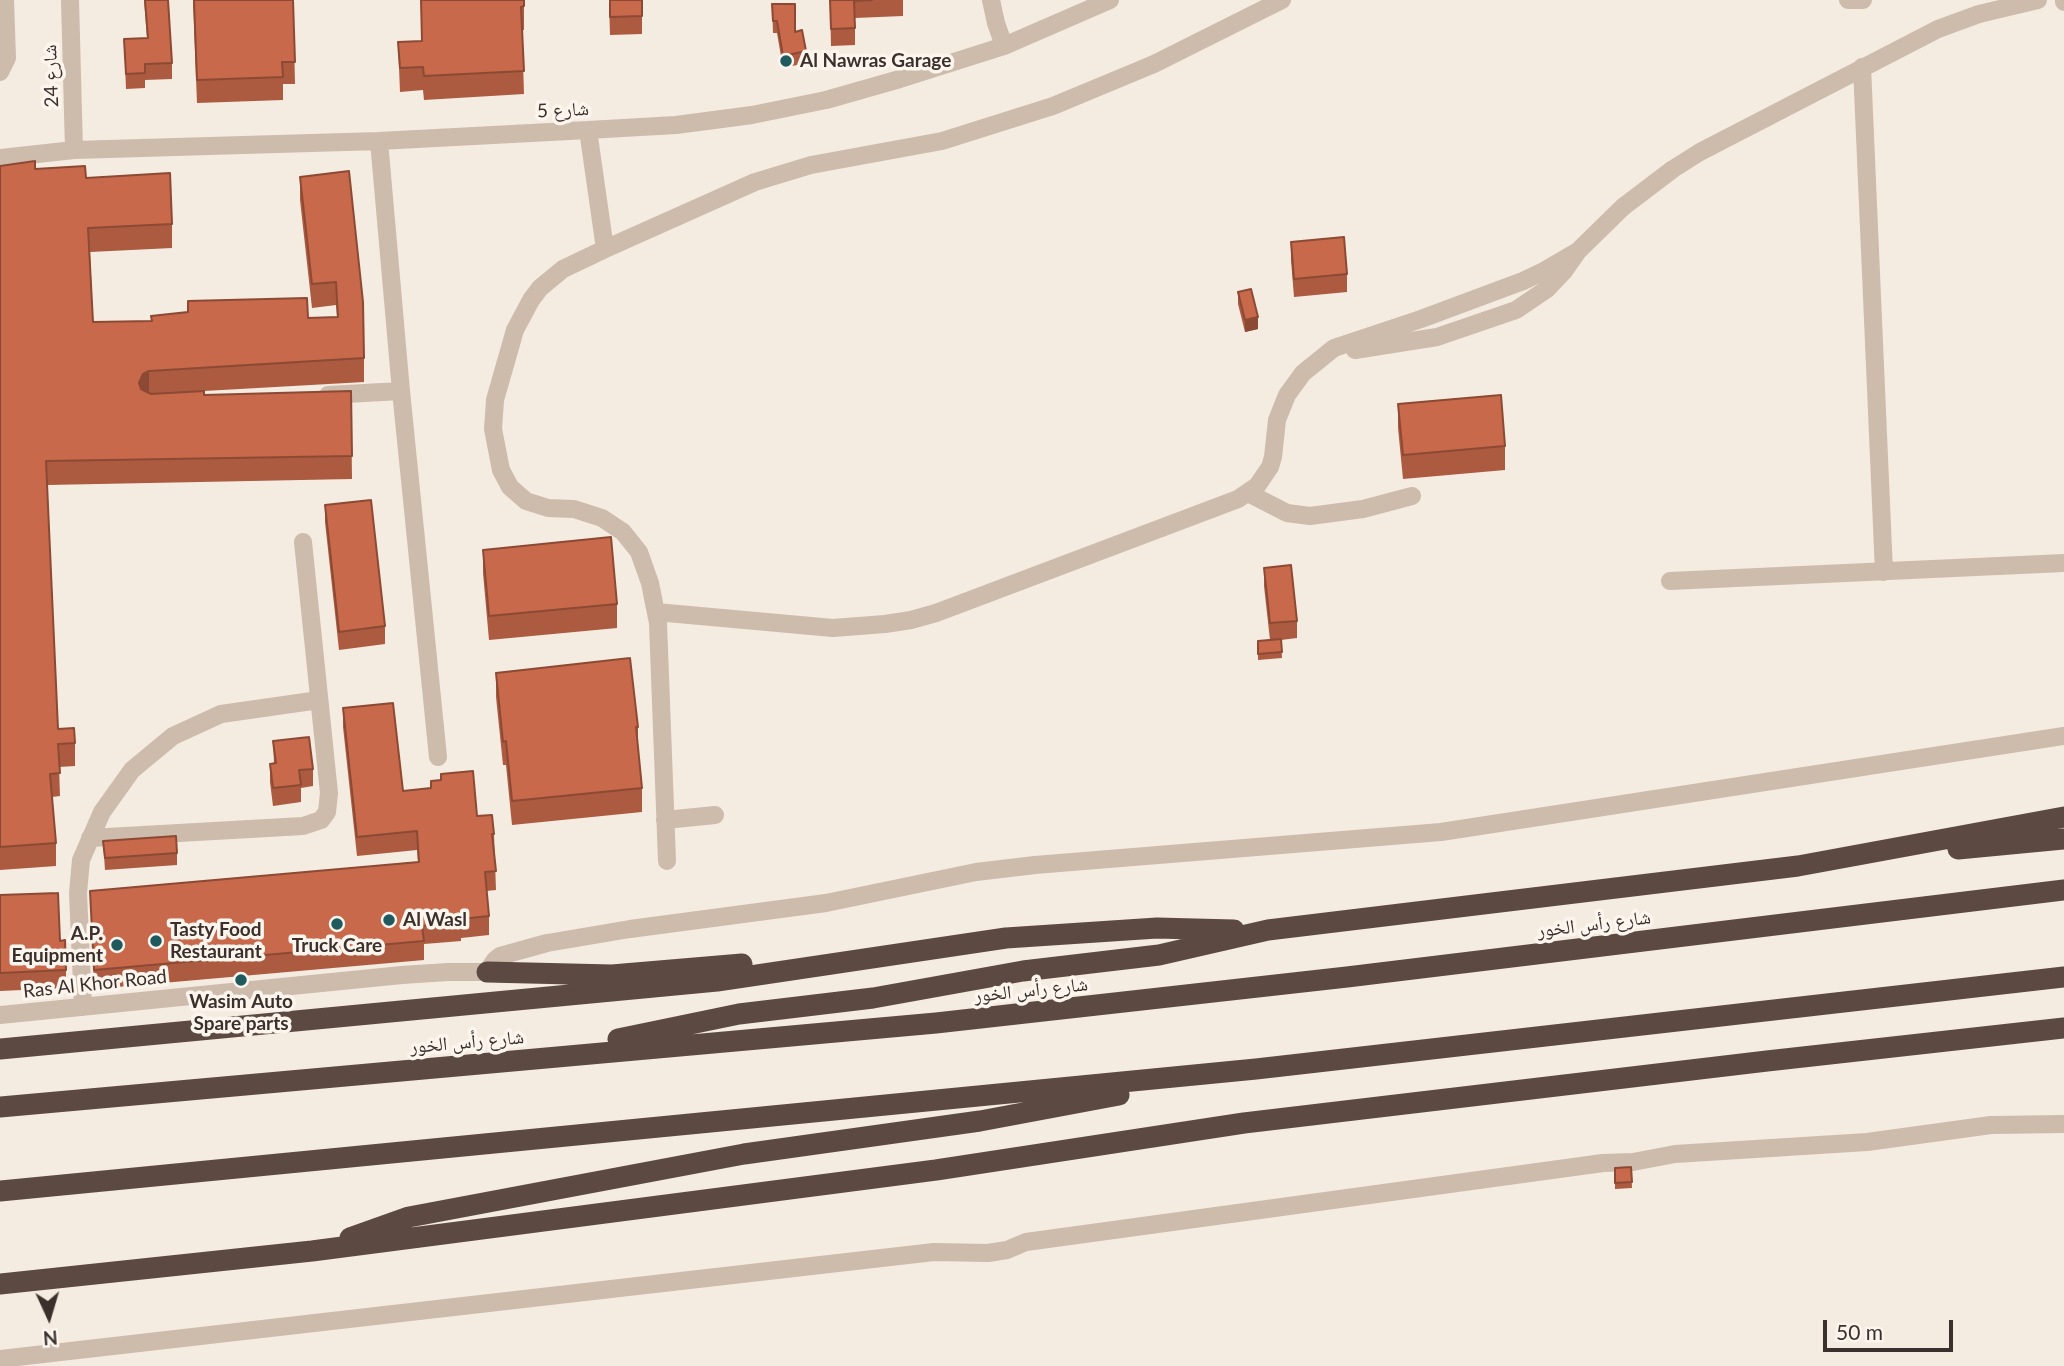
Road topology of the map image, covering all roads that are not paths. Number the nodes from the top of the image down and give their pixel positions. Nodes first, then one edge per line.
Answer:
1 (5, 0) edge
2 (70, 0) edge
3 (991, 0) edge
4 (1110, 0) edge
5 (1282, 0) edge
6 (1848, 0) edge
7 (1863, 0) edge
8 (2038, 0) edge
9 (1082, 6) edge
10 (1004, 46) junction
11 (1862, 67) junction
12 (0, 72) edge
13 (588, 130) junction
14 (379, 141) junction
15 (74, 150) junction
16 (0, 158) edge
17 (605, 249) junction
18 (1578, 251) junction
19 (1324, 357) junction
20 (401, 391) junction
21 (317, 396) edge
22 (1248, 493) junction
23 (1412, 496) dead end
24 (303, 542) dead end
25 (2064, 563) edge
26 (1884, 572) junction
27 (1670, 581) dead end
28 (656, 612) junction
29 (319, 700) junction
30 (2064, 736) edge
31 (438, 757) dead end
32 (715, 815) dead end
33 (2064, 817) edge
34 (665, 820) junction
35 (90, 838) junction
36 (2064, 839) edge
37 (667, 861) dead end
38 (1798, 866) junction
39 (2064, 890) edge
40 (1268, 930) junction
41 (803, 968) junction
42 (487, 972) junction
43 (2064, 977) edge
44 (83, 1007) junction
45 (0, 1015) edge
46 (2064, 1028) edge
47 (0, 1049) edge
48 (527, 1059) junction
49 (1256, 1069) junction
50 (0, 1107) edge
51 (2064, 1124) edge
52 (0, 1191) edge
53 (312, 1251) junction
54 (0, 1284) edge
55 (0, 1359) edge

1 - 12 street
2 - 15 street, شارع 24
3 - 10 street
4 - 9 street, شارع 5
5 - 17 street
6 - 7 street
8 - 11 street
9 - 10 street, شارع 5
10 - 13 street, شارع 5
11 - 18 street
11 - 26 street
13 - 14 street, شارع 5
13 - 17 street
14 - 15 street, شارع 5
14 - 20 street
15 - 16 street, شارع 5
17 - 28 street
18 - 19 street
18 - 19 street
19 - 22 street
20 - 21 street
20 - 31 street
22 - 23 street
22 - 28 street
24 - 29 street
25 - 26 street
26 - 27 street
28 - 34 street
29 - 35 street
29 - 35 street
30 - 42 street
32 - 34 street
33 - 38 highway
34 - 37 street
35 - 44 street
36 - 38 highway
38 - 40 highway
39 - 48 highway, شارع رأس الخور
40 - 41 highway
40 - 48 highway
41 - 42 highway
41 - 47 highway
42 - 44 street, Ras Al Khor Road
43 - 49 highway
44 - 45 street, Ras Al Khor Road
46 - 53 highway
48 - 50 highway, شارع رأس الخور
49 - 52 highway
49 - 53 highway
51 - 55 street
53 - 54 highway

